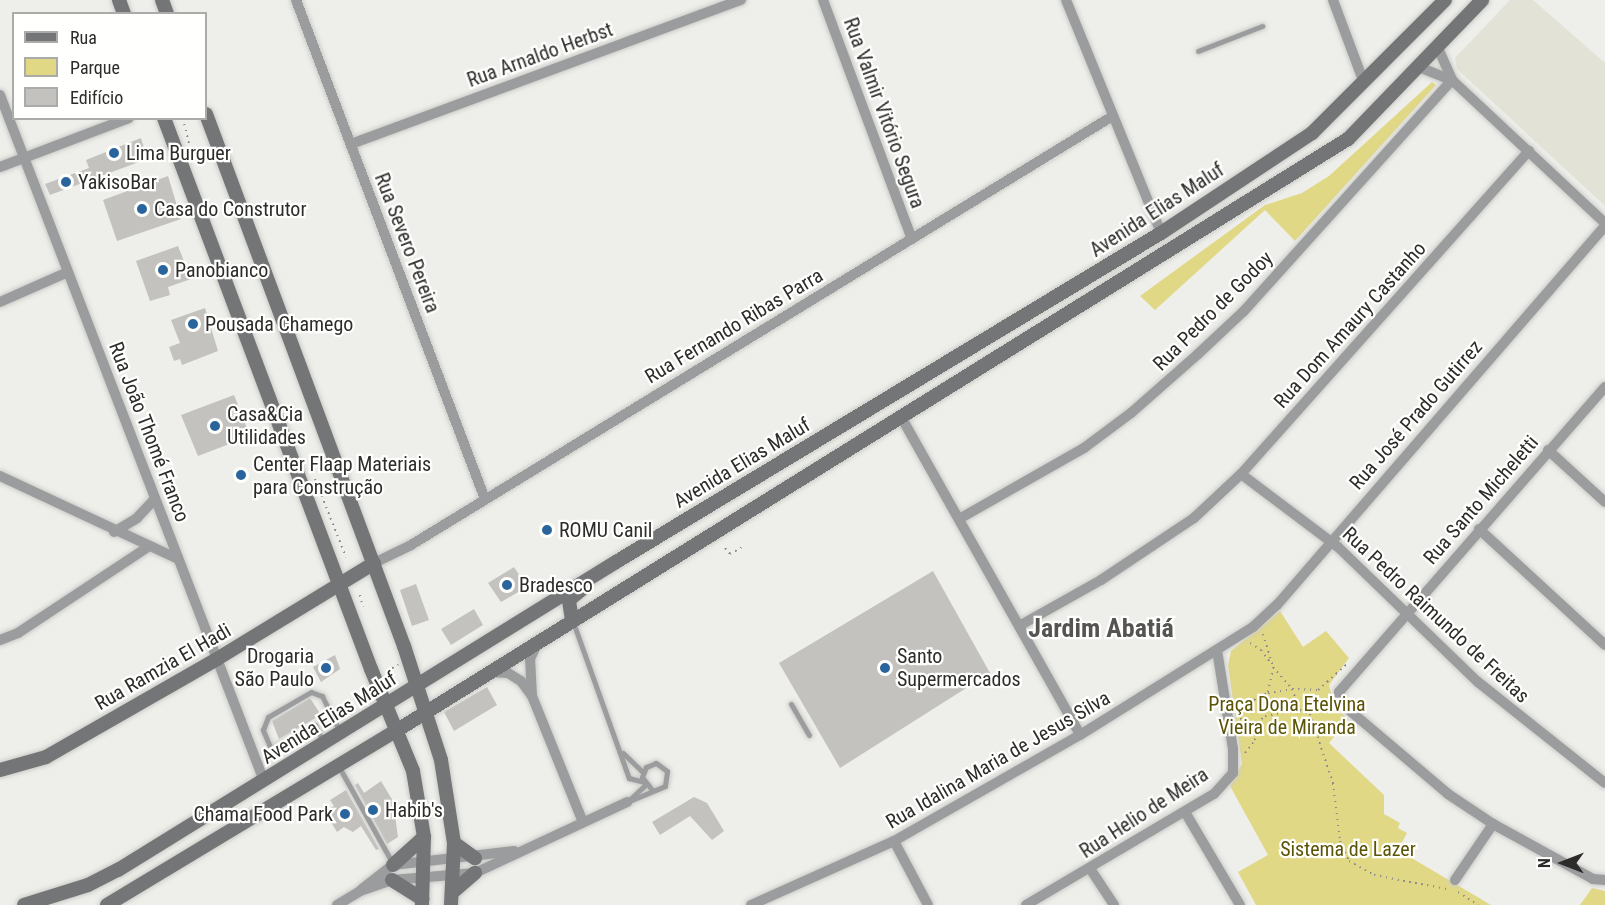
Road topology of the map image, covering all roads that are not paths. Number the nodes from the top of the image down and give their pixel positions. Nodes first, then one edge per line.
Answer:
1 (296, 0) edge
2 (741, 0) edge
3 (823, 0) edge
4 (1066, 0) edge
5 (1333, 0) edge
6 (1445, 0) edge
7 (1482, 0) edge
8 (1262, 26) dead end
9 (1437, 48) junction
10 (1198, 51) dead end
11 (1419, 67) junction
12 (1452, 80) junction
13 (1364, 83) junction
14 (0, 95) edge
15 (207, 117) edge
16 (1111, 117) junction
17 (124, 120) edge
18 (165, 120) edge
19 (351, 144) junction
20 (1529, 151) junction
21 (24, 158) junction
22 (0, 167) edge
23 (1605, 224) edge
24 (1161, 233) junction
25 (912, 239) junction
26 (1189, 241) junction
27 (68, 272) junction
28 (0, 302) edge
29 (1605, 387) edge
30 (900, 415) junction
31 (1548, 450) junction
32 (1241, 474) junction
33 (0, 476) edge
34 (155, 499) junction
35 (486, 499) junction
36 (1605, 502) edge
37 (959, 519) junction
38 (1479, 529) junction
39 (114, 532) junction
40 (1329, 541) junction
41 (148, 547) junction
42 (178, 559) junction
43 (616, 562) junction
44 (374, 563) junction
45 (340, 584) junction
46 (1406, 615) junction
47 (572, 620) junction
48 (1019, 626) junction
49 (1253, 627) joint
50 (0, 640) edge
51 (539, 640) junction
52 (1605, 645) edge
53 (1217, 650) junction
54 (217, 659) junction
55 (488, 672) junction
56 (417, 686) junction
57 (532, 696) junction
58 (790, 704) dead end
59 (387, 706) junction
60 (425, 712) junction
61 (396, 731) junction
62 (341, 734) junction
63 (809, 735) dead end
64 (1080, 735) junction
65 (324, 744) junction
66 (622, 752) junction
67 (338, 766) junction
68 (0, 770) edge
69 (643, 772) junction
70 (264, 781) junction
71 (1605, 783) edge
72 (644, 784) junction
73 (652, 790) junction
74 (627, 802) junction
75 (1185, 812) junction
76 (583, 822) junction
77 (1492, 824) junction
78 (424, 837) junction
79 (894, 841) junction
80 (454, 843) junction
81 (520, 850) junction
82 (455, 858) junction
83 (475, 858) junction
84 (425, 859) junction
85 (393, 865) junction
86 (1091, 870) junction
87 (475, 873) joint
88 (425, 877) junction
89 (392, 880) junction
90 (1455, 880) dead end
91 (1605, 880) edge
92 (360, 891) junction
93 (454, 891) edge
94 (422, 902) edge
95 (24, 905) edge
96 (106, 905) edge
97 (337, 905) edge
98 (751, 905) edge
99 (928, 905) edge
100 (1026, 905) edge
101 (1113, 905) edge
102 (1240, 905) edge

1 - 19 street, Rua Severo Pereira
2 - 19 street, Rua Arnaldo Herbst
3 - 25 street, Rua Valmir Vitório Segura
4 - 16 street
5 - 13 street
6 - 13 main road, Avenida Elias Maluf
7 - 9 main road, Avenida Elias Maluf
8 - 10 lane
9 - 11 main road, Avenida Elias Maluf
9 - 12 street
11 - 12 street
11 - 26 main road, Avenida Elias Maluf
12 - 20 street
12 - 37 street, Rua Pedro de Godoy
13 - 24 main road, Avenida Elias Maluf
14 - 21 street, Rua João Thomé Franco
15 - 44 main road
16 - 24 street
16 - 25 street, Rua Fernando Ribas Parra
17 - 21 street
18 - 45 main road
19 - 35 street, Rua Severo Pereira
20 - 23 street
20 - 32 street, Rua Dom Amaury Castanho
21 - 22 street
21 - 27 street, Rua João Thomé Franco
23 - 40 street, Rua José Prado Gutirrez
24 - 26 main road
24 - 43 main road, Avenida Elias Maluf
25 - 35 street, Rua Fernando Ribas Parra
26 - 30 main road, Avenida Elias Maluf
27 - 28 street
27 - 34 street, Rua João Thomé Franco
29 - 31 street, Rua Santo Micheletti
30 - 37 street
30 - 47 main road, Avenida Elias Maluf
31 - 36 street
31 - 38 street, Rua Santo Micheletti
32 - 40 street, Rua Pedro Raimundo de Freitas
32 - 48 street, Rua Dom Amaury Castanho
33 - 39 street
34 - 39 street
34 - 42 street, Rua João Thomé Franco
35 - 44 street, Rua Fernando Ribas Parra
37 - 48 street
38 - 46 street, Rua Santo Micheletti
38 - 52 street
39 - 41 street
40 - 46 street, Rua Pedro Raimundo de Freitas
40 - 49 street, Rua José Prado Gutirrez
41 - 42 street
41 - 50 street
42 - 54 street, Rua João Thomé Franco
43 - 47 main road
43 - 56 main road, Avenida Elias Maluf
44 - 45 main road, Rua Ramzia El Hadi
44 - 56 main road
45 - 54 main road, Rua Ramzia El Hadi
45 - 59 main road
46 - 71 street, Rua Pedro Raimundo de Freitas
46 - 77 street, Rua Santo Micheletti
47 - 51 main road, Avenida Elias Maluf
47 - 66 lane
48 - 64 street
49 - 53 street, Rua Idalina Maria de Jesus Silva
51 - 55 main road, Avenida Elias Maluf
51 - 57 street
53 - 64 street, Rua Idalina Maria de Jesus Silva
53 - 75 street, Rua Helio de Meira
54 - 68 main road, Rua Ramzia El Hadi
54 - 70 street, Rua João Thomé Franco
55 - 57 street
55 - 60 main road, Avenida Elias Maluf
56 - 59 main road, Avenida Elias Maluf
56 - 60 main road
57 - 76 street
58 - 63 lane
59 - 61 main road
59 - 62 main road, Avenida Elias Maluf
60 - 61 main road, Avenida Elias Maluf
60 - 80 main road
61 - 67 main road, Avenida Elias Maluf
61 - 78 main road
62 - 65 main road, Avenida Elias Maluf
62 - 65 lane
64 - 79 street, Rua Idalina Maria de Jesus Silva
65 - 70 main road, Avenida Elias Maluf
66 - 69 lane
66 - 72 lane
67 - 85 lane
67 - 96 main road, Avenida Elias Maluf
69 - 72 lane
69 - 73 lane
70 - 95 main road, Avenida Elias Maluf
72 - 73 lane
72 - 74 lane
73 - 74 lane
74 - 76 street
75 - 86 street, Rua Helio de Meira
75 - 102 street
76 - 81 street
77 - 90 street
77 - 91 street
78 - 84 main road
78 - 85 main road
79 - 98 street, Rua Idalina Maria de Jesus Silva
79 - 99 street
80 - 82 main road
80 - 83 main road
81 - 83 street
81 - 87 street
82 - 83 street
82 - 84 street
82 - 93 main road
84 - 85 street
84 - 88 main road
85 - 92 street
86 - 100 street, Rua Helio de Meira
86 - 101 street
87 - 93 main road
88 - 89 street
88 - 93 street
88 - 94 main road
89 - 92 street
89 - 94 main road
92 - 97 street

